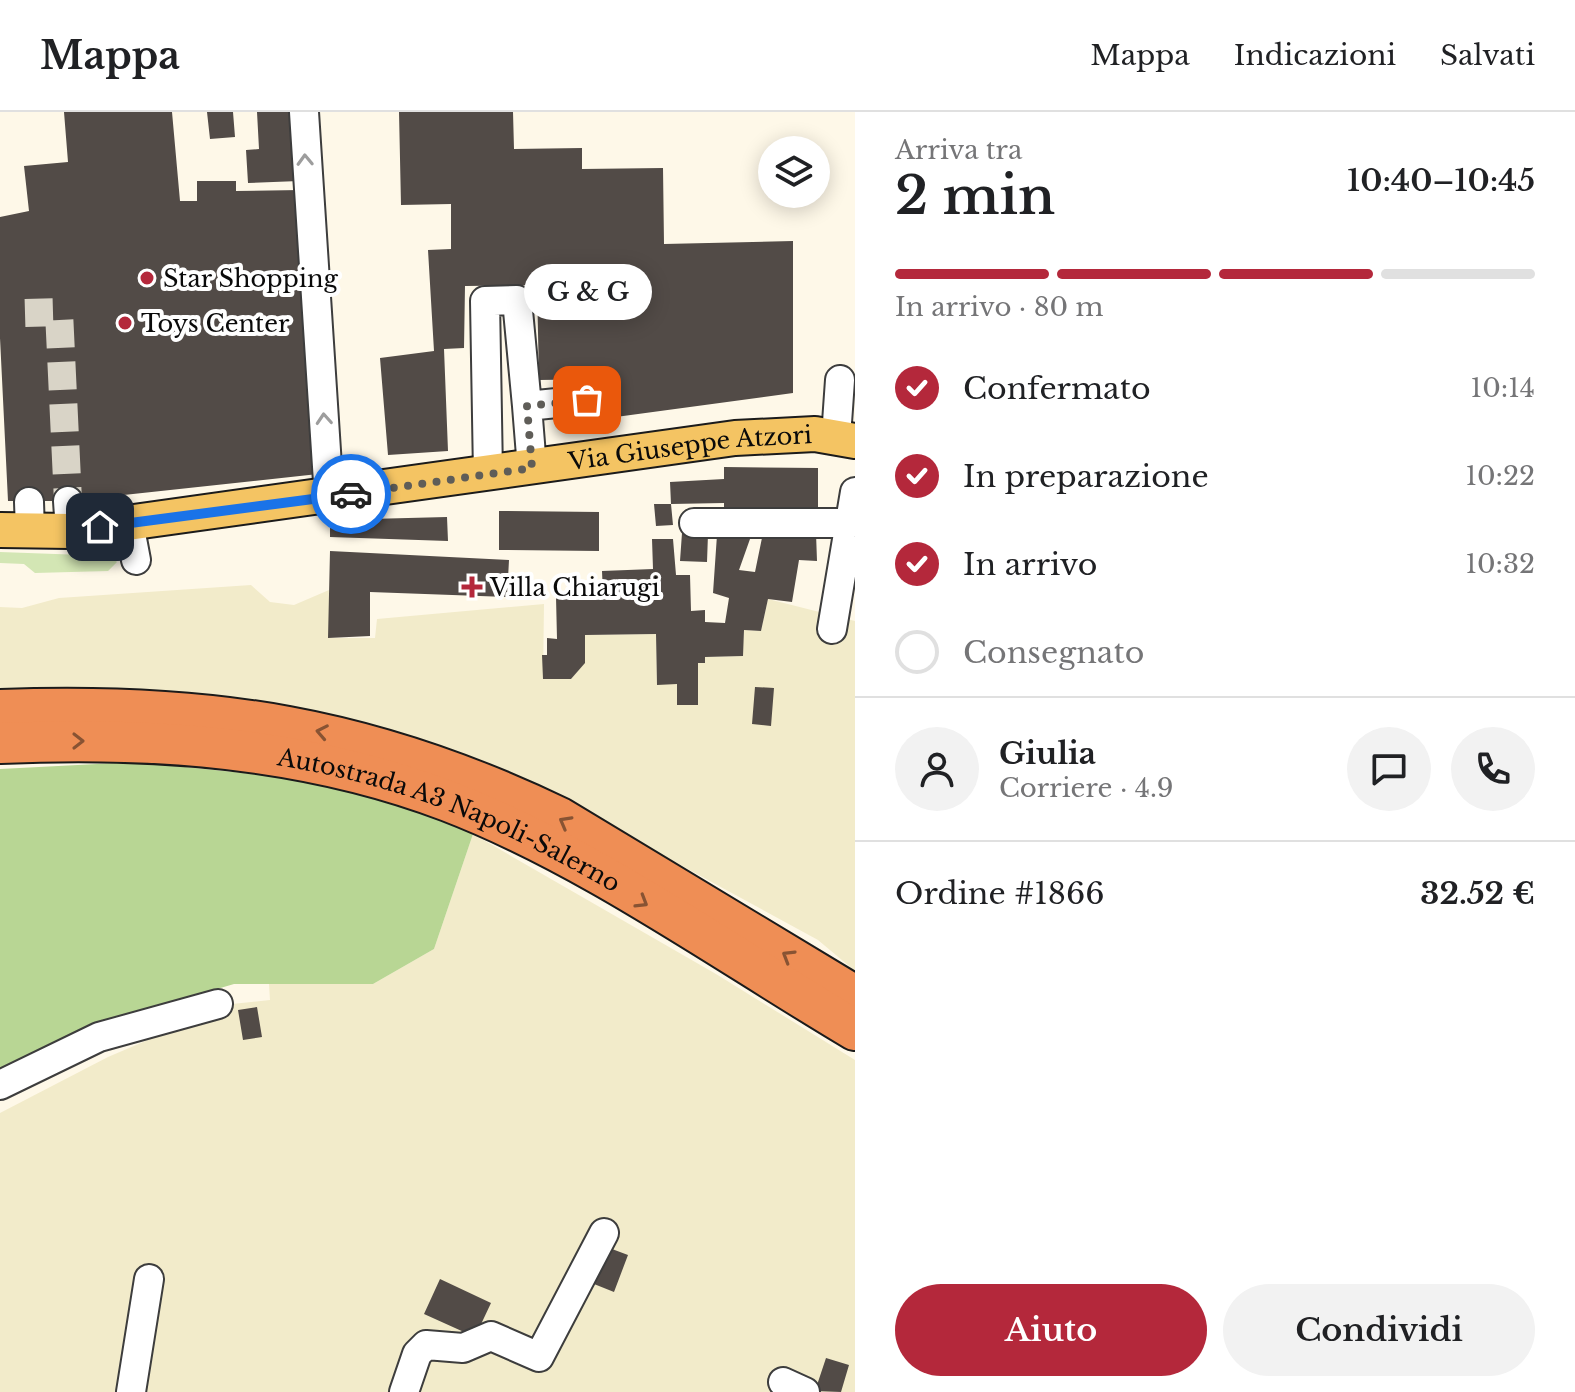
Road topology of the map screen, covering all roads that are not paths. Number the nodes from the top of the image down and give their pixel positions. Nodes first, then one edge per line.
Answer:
1 (304, 112) edge
2 (840, 380) dead end
3 (587, 400) dead end
4 (527, 406) junction
5 (845, 439) edge
6 (532, 468) junction
7 (488, 474) junction
8 (855, 492) edge
9 (329, 497) junction
10 (20, 521) edge
11 (129, 523) junction
12 (694, 523) dead end
13 (850, 523) junction
14 (136, 560) dead end
15 (832, 629) dead end
16 (0, 710) edge
17 (0, 743) edge
18 (855, 996) edge
19 (218, 1004) dead end
20 (855, 1030) edge
21 (0, 1085) edge
22 (604, 1233) dead end
23 (149, 1279) dead end
24 (131, 1392) edge
25 (404, 1392) edge

9 -> 1 street
2 - 5 street
3 - 4 street
4 - 6 street
4 - 7 street
5 - 6 main road, Via Giuseppe Atzori
6 - 7 main road, Via Giuseppe Atzori
7 - 9 main road, Via Giuseppe Atzori
8 - 13 street
9 - 11 main road, Via Giuseppe Atzori
10 - 11 main road, Via Giuseppe Atzori
11 - 14 street
12 - 13 street
13 - 15 street
18 -> 16 highway, Autostrada A3 Napoli-Salerno
17 -> 20 highway, Autostrada A3 Napoli-Salerno
19 - 21 street
22 - 25 street
23 - 24 street

